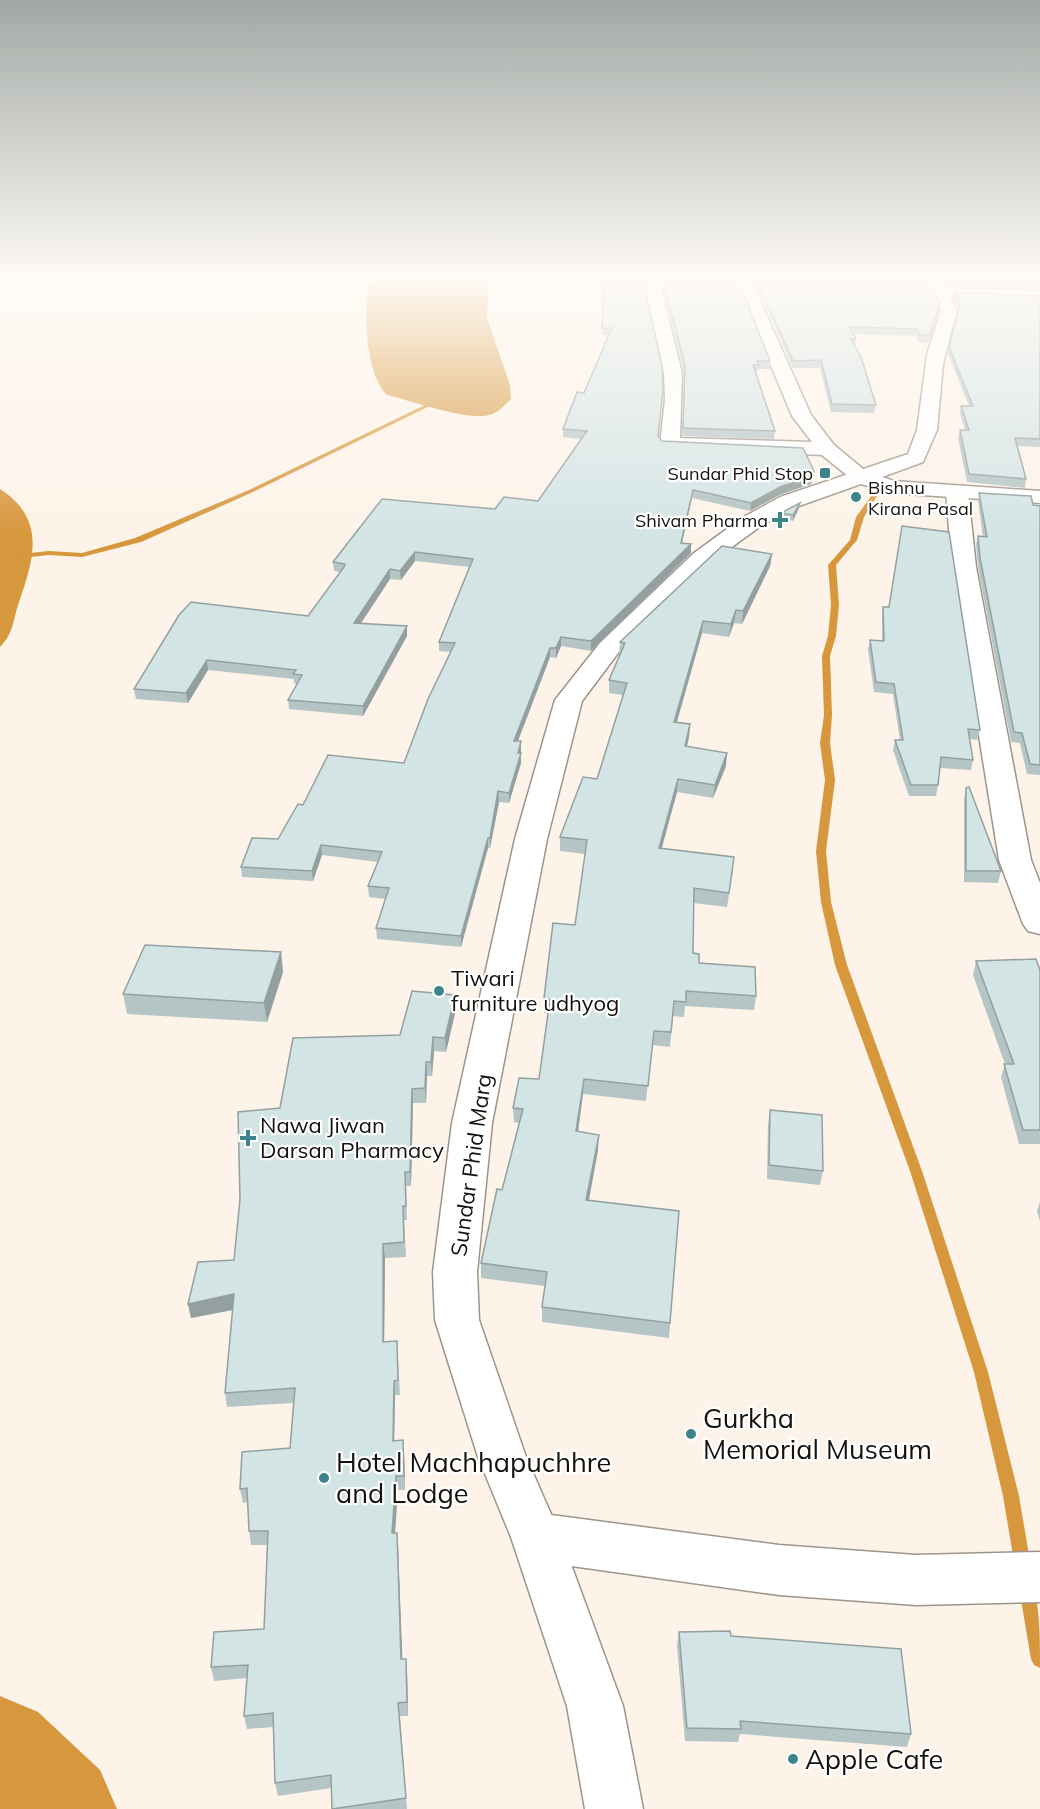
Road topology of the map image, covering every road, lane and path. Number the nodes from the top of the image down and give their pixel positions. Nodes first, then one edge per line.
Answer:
1 (671, 364) edge
2 (780, 364) edge
3 (934, 364) edge
4 (827, 449) junction
5 (861, 477) junction
6 (957, 492) junction
7 (1040, 497) edge
8 (1040, 924) edge
9 (536, 1537) junction
10 (1040, 1577) edge
11 (614, 1809) edge

1 - 4 street
2 - 4 street
3 - 5 street, Sundar Phid Marg
4 - 5 street
5 - 6 street
5 - 9 street, Sundar Phid Marg
6 - 7 street
6 - 8 street
9 - 10 street
9 - 11 street, Sundar Phid Marg

